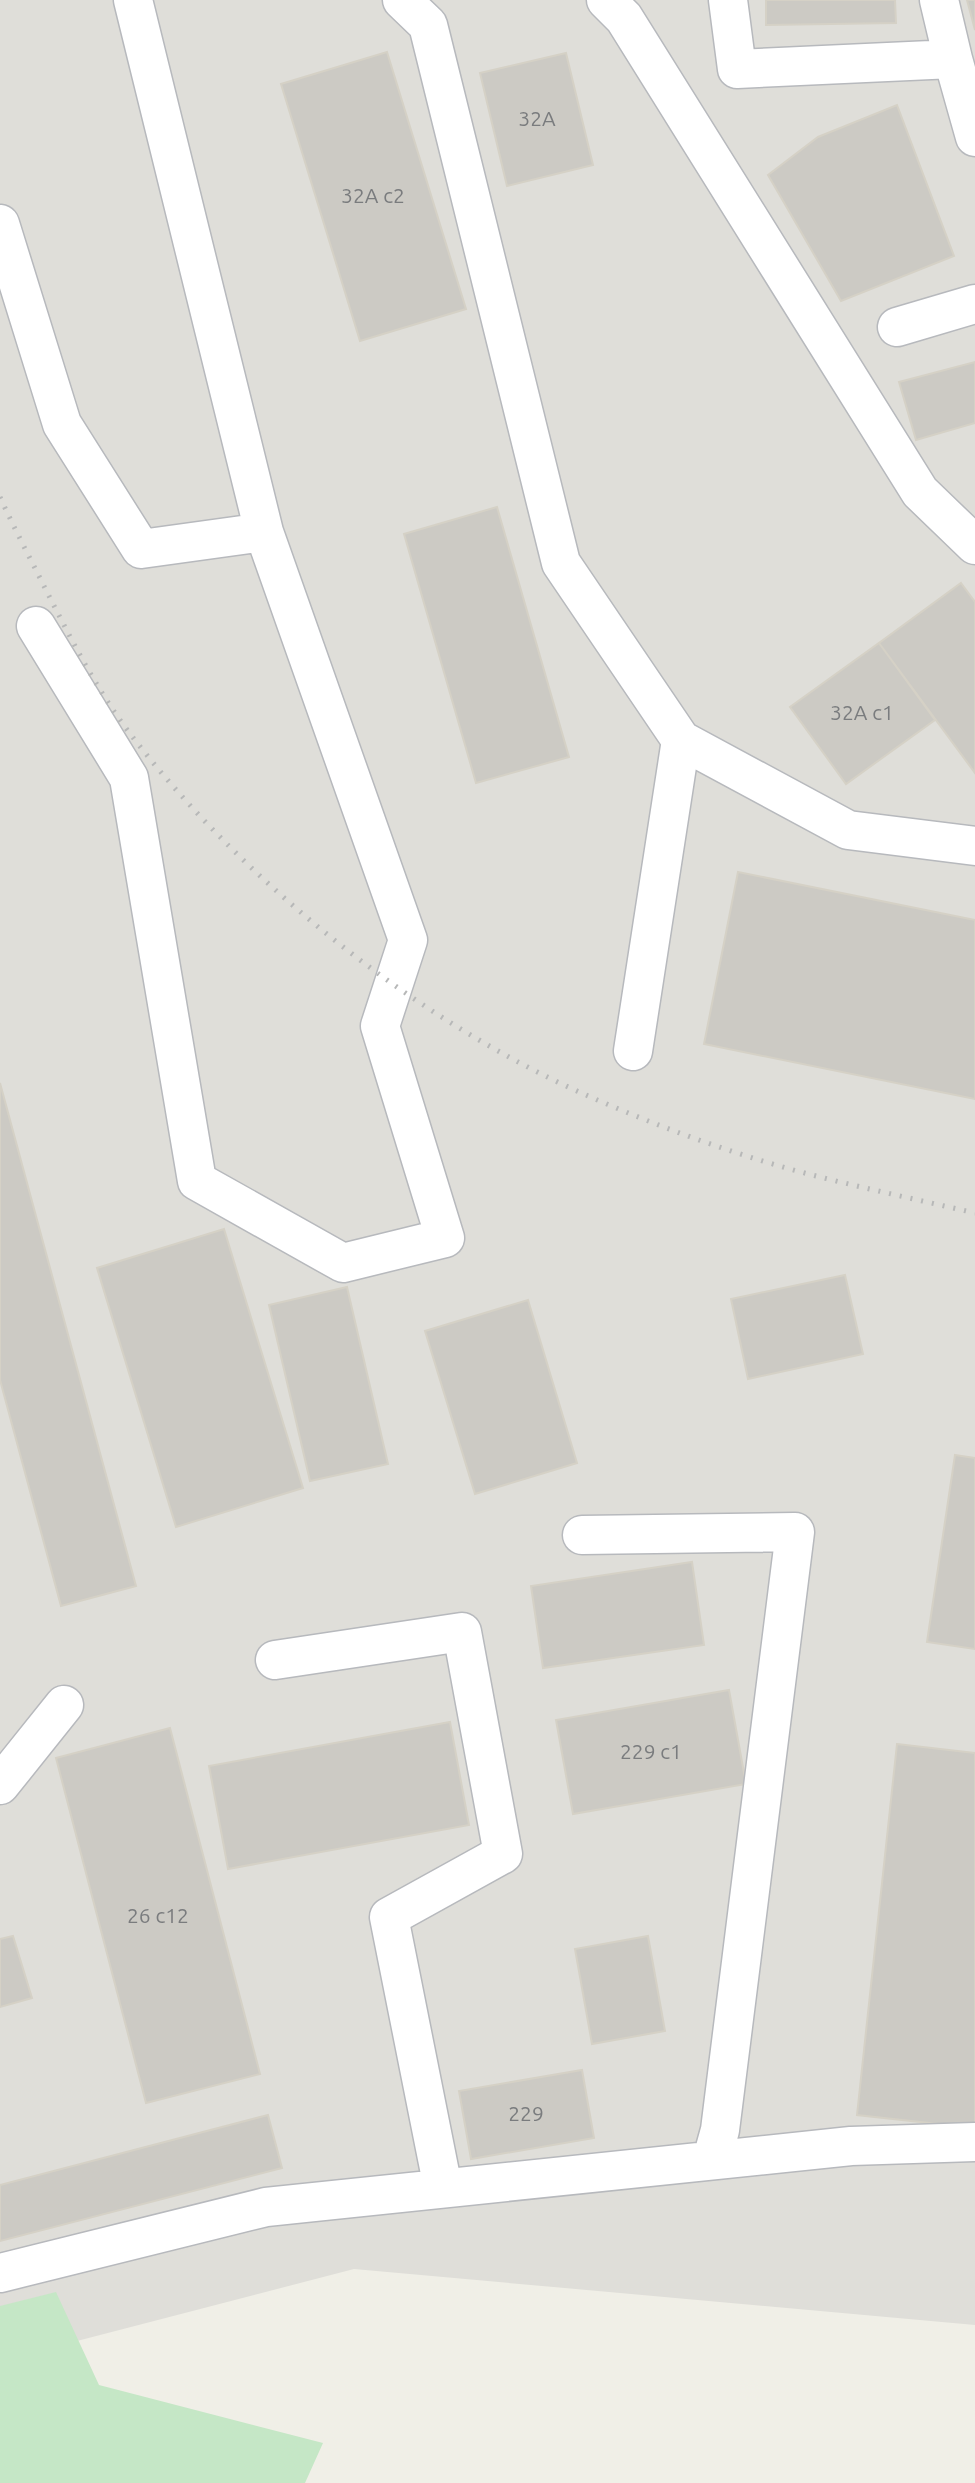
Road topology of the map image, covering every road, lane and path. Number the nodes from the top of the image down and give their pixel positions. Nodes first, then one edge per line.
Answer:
1 (133, 0) edge
2 (402, 0) edge
3 (606, 0) edge
4 (728, 0) edge
5 (939, 0) edge
6 (953, 59) junction
7 (975, 138) edge
8 (0, 224) edge
9 (975, 304) edge
10 (897, 327) dead end
11 (264, 532) junction
12 (975, 545) edge
13 (36, 626) dead end
14 (681, 740) junction
15 (975, 846) edge
16 (633, 1051) dead end
17 (582, 1535) dead end
18 (275, 1660) dead end
19 (64, 1705) dead end
20 (0, 1784) edge
21 (975, 2142) edge
22 (712, 2159) junction
23 (443, 2188) junction
24 (0, 2273) edge

1 - 11 lane
2 - 14 lane
3 - 12 lane
4 - 6 lane
5 - 6 lane
6 - 7 lane
8 - 11 lane
9 - 10 lane
11 - 13 lane
14 - 15 lane
14 - 16 lane
17 - 22 lane
18 - 23 lane
19 - 20 lane
21 - 22 lane
22 - 23 lane
23 - 24 lane

